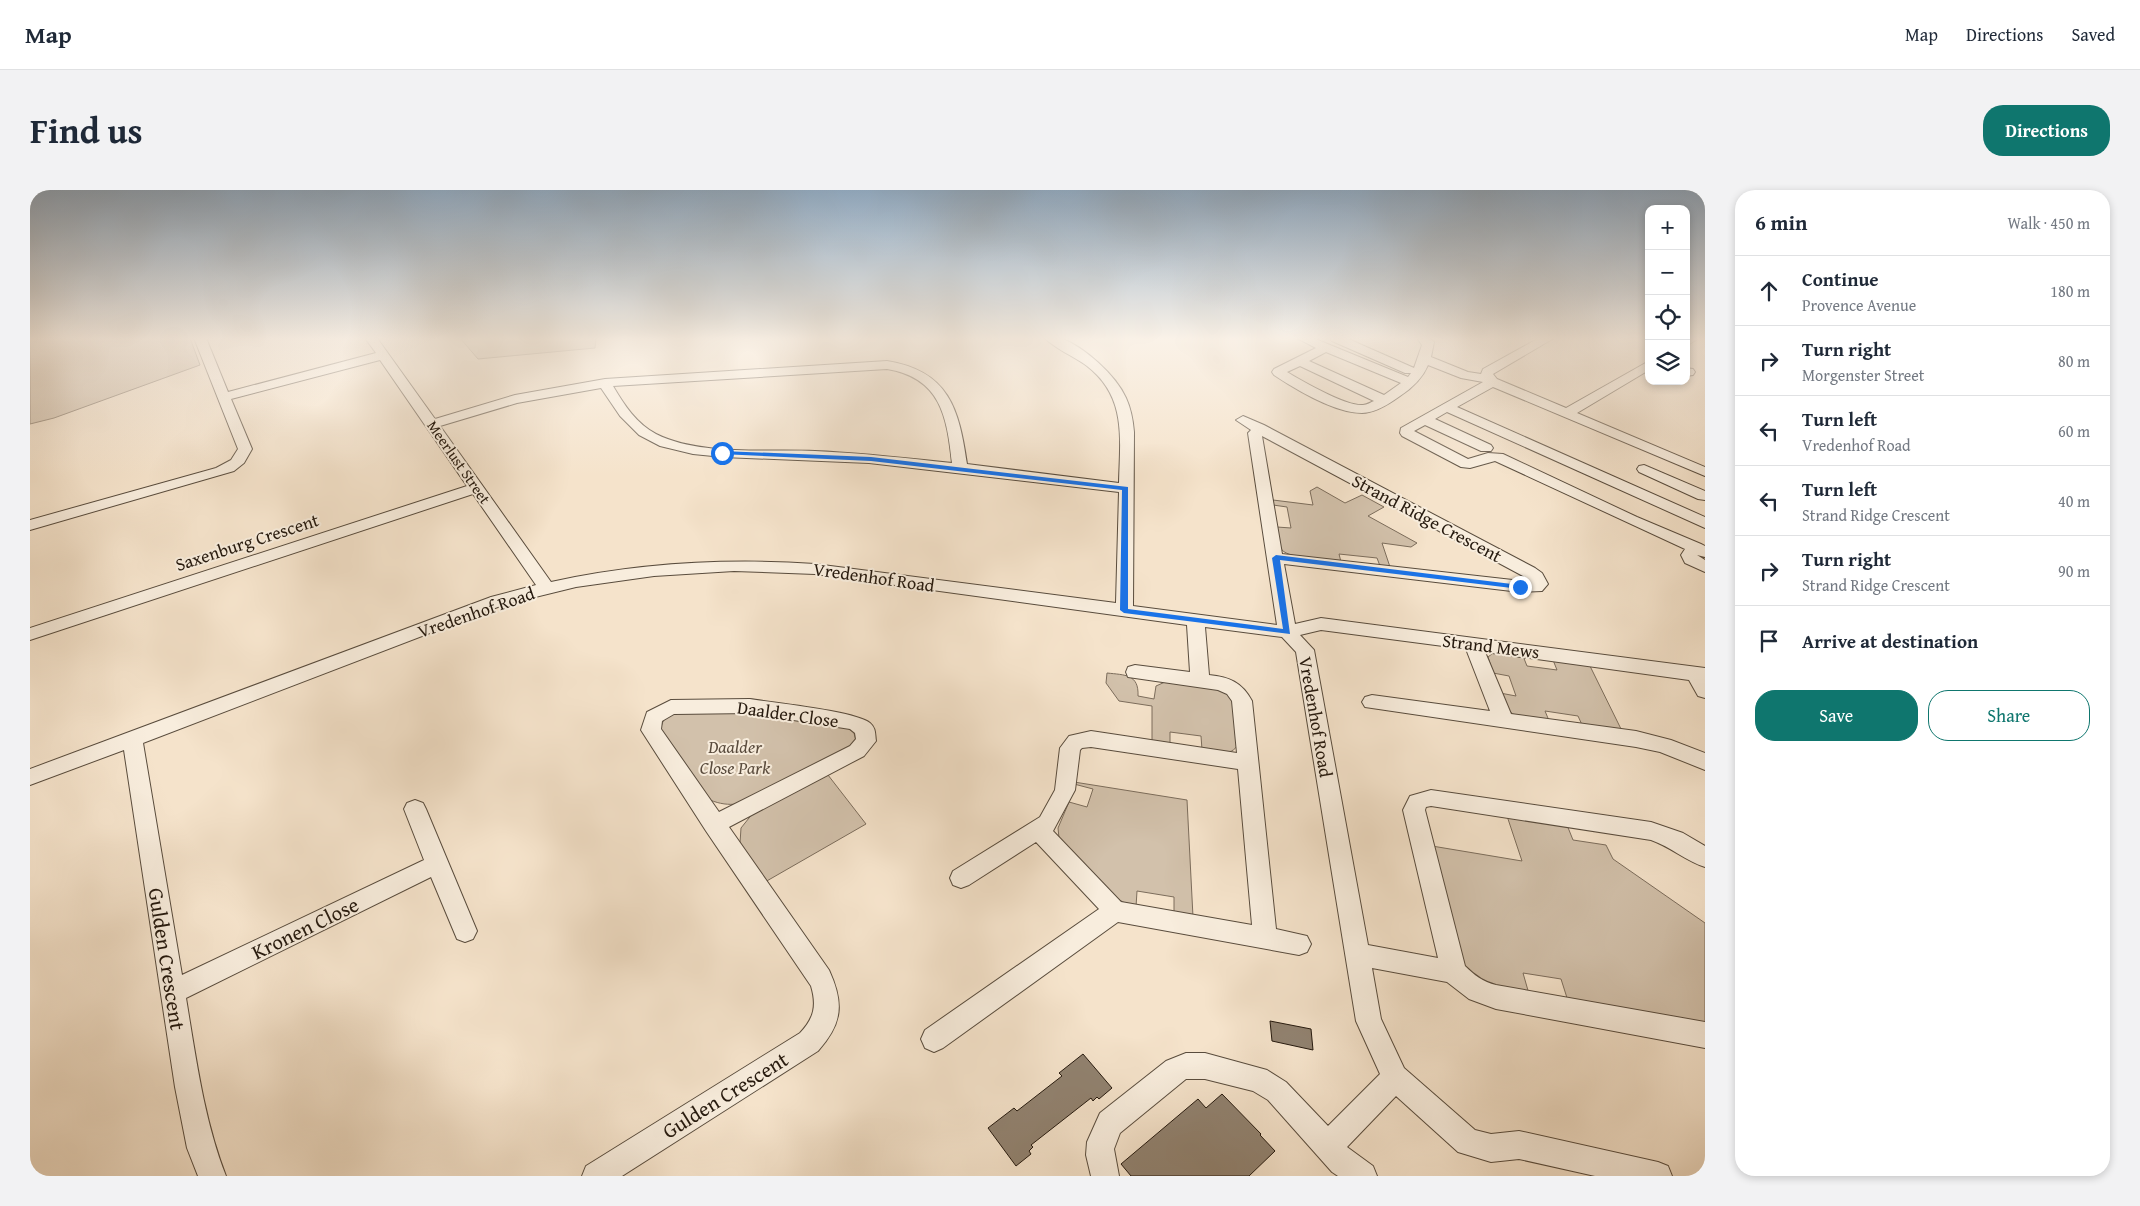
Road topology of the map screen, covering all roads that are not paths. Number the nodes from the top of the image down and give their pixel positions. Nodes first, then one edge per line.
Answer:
1 (219, 384) edge
2 (273, 384) edge
3 (404, 384) edge
4 (599, 384) edge
5 (606, 384) edge
6 (929, 384) edge
7 (1112, 384) edge
8 (1301, 384) edge
9 (1362, 384) edge
10 (1405, 384) edge
11 (1484, 384) edge
12 (1500, 384) edge
13 (1617, 384) edge
14 (1389, 396) junction
15 (224, 397) junction
16 (1446, 407) junction
17 (1568, 413) junction
18 (1244, 420) dead end
19 (432, 424) junction
20 (1259, 428) junction
21 (1507, 446) dead end
22 (960, 469) junction
23 (1644, 469) dead end
24 (1617, 470) dead end
25 (1705, 472) edge
26 (477, 488) junction
27 (1126, 488) junction
28 (1692, 506) edge
29 (1705, 523) edge
30 (30, 525) edge
31 (1654, 528) junction
32 (1700, 549) edge
33 (1276, 558) junction
34 (1705, 567) edge
35 (546, 588) junction
36 (1124, 610) junction
37 (1196, 621) junction
38 (1287, 632) junction
39 (30, 634) edge
40 (1473, 644) junction
41 (1135, 672) dead end
42 (1700, 674) edge
43 (1200, 681) junction
44 (1705, 691) edge
45 (1372, 702) dead end
46 (1504, 721) junction
47 (132, 739) junction
48 (1705, 762) edge
49 (1248, 764) junction
50 (30, 777) edge
51 (414, 809) dead end
52 (714, 825) junction
53 (1039, 830) junction
54 (1705, 858) edge
55 (437, 864) junction
56 (961, 878) dead end
57 (1115, 911) junction
58 (465, 931) dead end
59 (1265, 938) junction
60 (1299, 944) dead end
61 (1357, 954) junction
62 (1454, 972) junction
63 (172, 992) junction
64 (827, 995) joint
65 (1705, 1036) edge
66 (934, 1039) dead end
67 (1395, 1077) junction
68 (1327, 1146) junction
69 (212, 1176) edge
70 (596, 1176) edge
71 (1105, 1176) edge
72 (1362, 1176) edge
73 (1658, 1176) edge

1 - 15 street
2 - 15 street
3 - 19 street, Meerlust Street
4 - 19 street
5 - 22 street
6 - 22 street
7 - 27 street
8 - 14 street
9 - 14 street
10 - 14 street
11 - 16 street
12 - 17 street
13 - 17 street
15 - 30 street
16 - 28 street
16 - 31 street
17 - 25 street
18 - 20 street, Strand Ridge Crescent
19 - 26 street, Meerlust Street
20 - 33 street
20 - 33 street, Strand Ridge Crescent
21 - 28 street
22 - 27 street
23 - 28 street
24 - 28 street
26 - 35 street, Meerlust Street
26 - 39 street, Saxenburg Crescent
27 - 36 street
28 - 29 street
28 - 31 street
31 - 32 street
32 - 34 street
33 - 38 street
35 - 36 street, Vredenhof Road
35 - 47 street, Vredenhof Road
36 - 37 street, Vredenhof Road
37 - 38 street, Vredenhof Road
37 - 43 street
38 - 40 street, Strand Mews
38 - 61 street, Vredenhof Road
40 - 42 street, Strand Mews
40 - 46 street
41 - 43 street
42 - 44 street, Strand Mews
43 - 49 street
45 - 46 street
46 - 48 street
47 - 50 street, Vredenhof Road
47 - 63 street, Gulden Crescent
49 - 53 street
49 - 59 street
51 - 55 street
52 - 52 street, Daalder Close
52 - 64 street, Daalder Close
53 - 56 street
53 - 57 street
54 - 62 street
55 - 58 street
55 - 63 street, Kronen Close
57 - 59 street
57 - 66 street
59 - 60 street
61 - 62 street
61 - 67 street, Vredenhof Road
62 - 65 street
63 - 69 street, Gulden Crescent
64 - 70 street, Gulden Crescent
67 - 68 street
67 - 73 street
68 - 71 street
68 - 72 street

